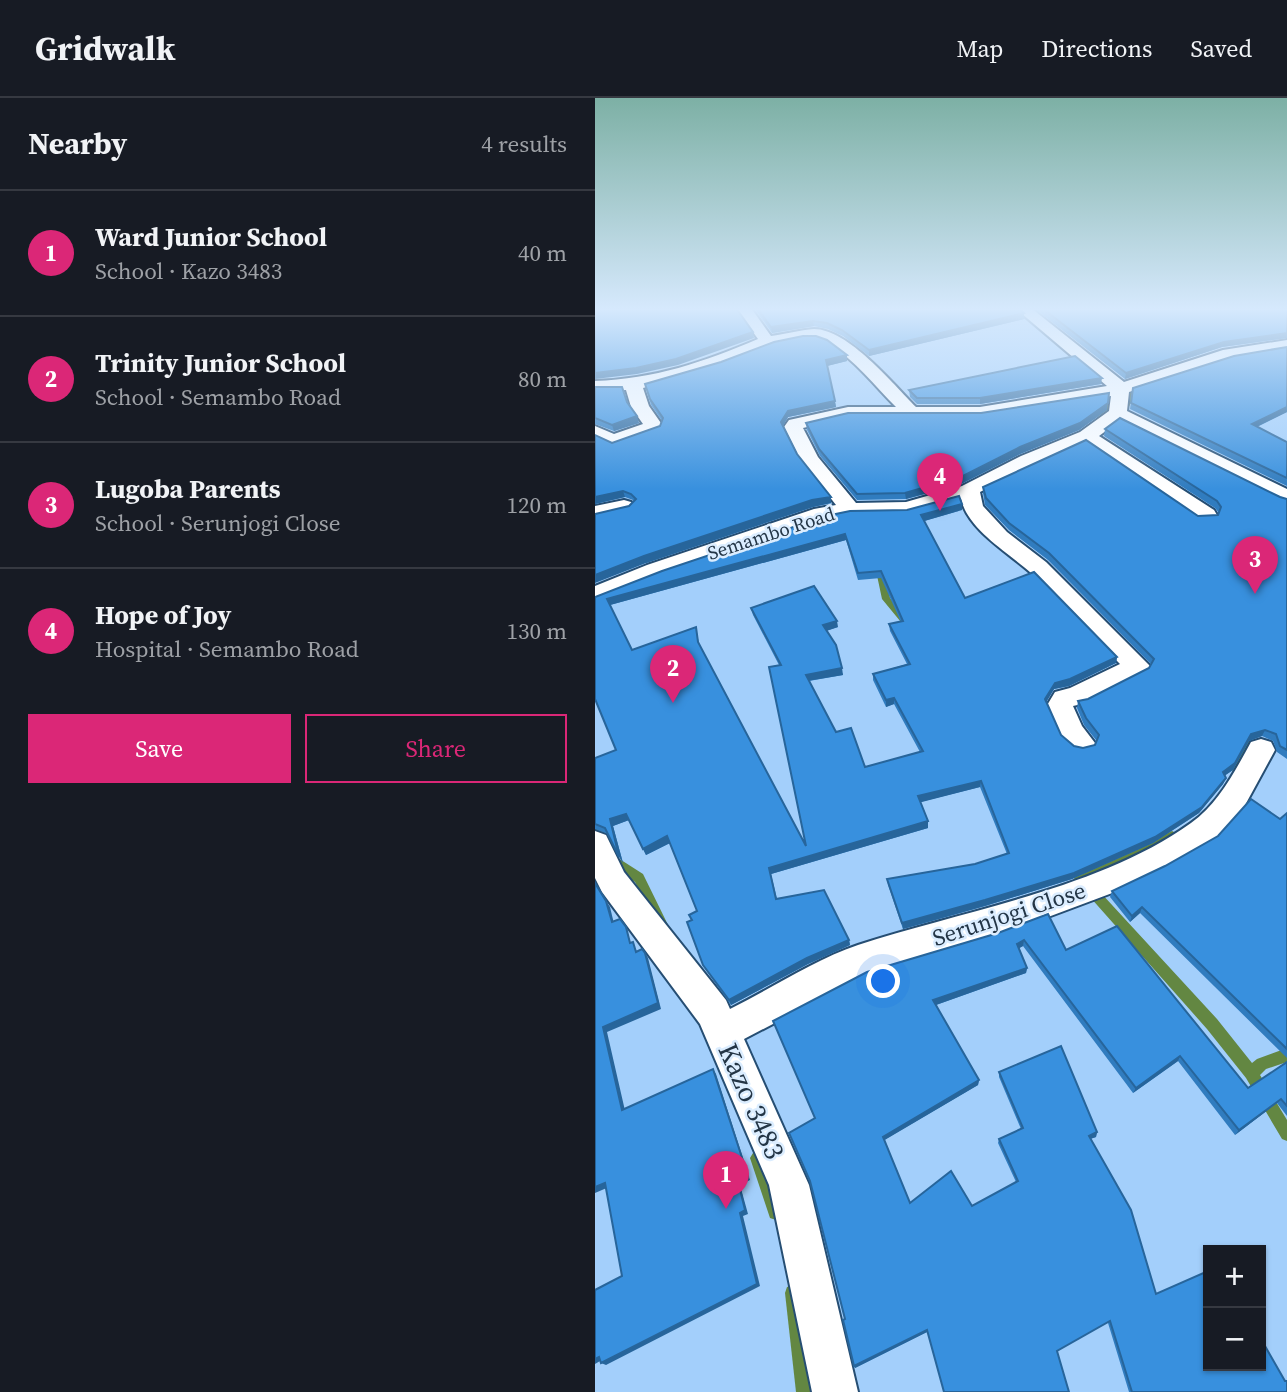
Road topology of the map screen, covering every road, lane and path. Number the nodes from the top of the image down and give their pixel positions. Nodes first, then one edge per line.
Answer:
1 (694, 368) edge
2 (869, 368) edge
3 (1096, 368) edge
4 (1185, 368) edge
5 (633, 385) junction
6 (595, 386) edge
7 (1121, 389) junction
8 (910, 411) junction
9 (1118, 413) junction
10 (595, 432) edge
11 (1087, 436) junction
12 (969, 490) junction
13 (1286, 497) edge
14 (624, 506) edge
15 (850, 509) junction
16 (595, 512) edge
17 (1206, 515) edge
18 (595, 596) edge
19 (1081, 743) dead end
20 (1261, 750) dead end
21 (595, 844) edge
22 (720, 1031) junction
23 (835, 1392) edge

1 - 5 street
2 - 8 street
3 - 7 street
4 - 7 street
5 - 6 street
5 - 10 street
7 - 8 street
7 - 9 street
8 - 15 street
9 - 11 street, Semambo Road
9 - 13 street
11 - 12 street, Semambo Road
11 - 17 street
12 - 15 street, Semambo Road
12 - 19 street
14 - 16 street
15 - 18 street, Semambo Road
20 - 22 street, Serunjogi Close
21 - 22 street, Kazo 3483
22 - 23 street, Kazo 3483

